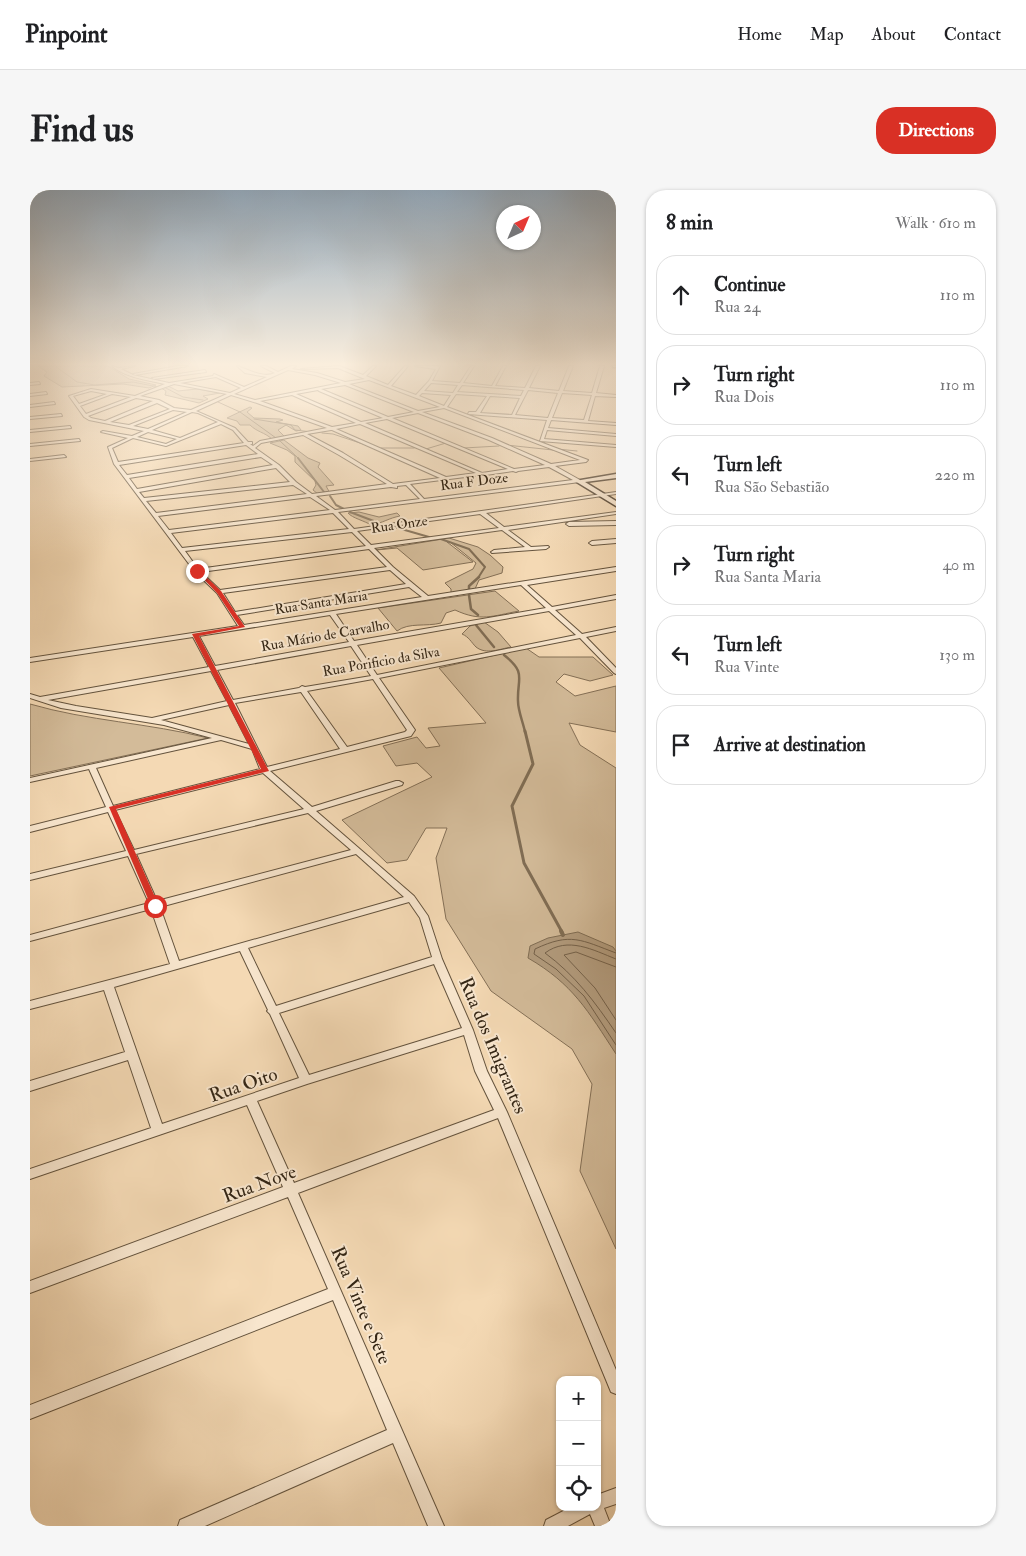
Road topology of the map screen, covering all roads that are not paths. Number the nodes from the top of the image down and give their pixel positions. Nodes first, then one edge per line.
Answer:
1 (57, 428) edge
2 (140, 428) edge
3 (151, 428) edge
4 (206, 428) edge
5 (233, 428) edge
6 (337, 428) edge
7 (375, 428) edge
8 (413, 428) edge
9 (459, 428) edge
10 (503, 428) edge
11 (333, 429) junction
12 (545, 429) joint
13 (147, 430) junction
14 (30, 431) edge
15 (103, 432) dead end
16 (307, 435) junction
17 (616, 435) edge
18 (133, 437) junction
19 (181, 439) junction
20 (79, 440) dead end
21 (539, 441) junction
22 (260, 442) junction
23 (248, 444) junction
24 (30, 445) edge
25 (616, 446) edge
26 (254, 447) junction
27 (263, 455) junction
28 (64, 456) dead end
29 (30, 460) edge
30 (116, 464) junction
31 (277, 466) junction
32 (554, 466) junction
33 (516, 471) junction
34 (484, 475) junction
35 (616, 476) edge
36 (126, 478) junction
37 (447, 479) junction
38 (578, 481) junction
39 (294, 483) junction
40 (408, 485) junction
41 (395, 487) junction
42 (136, 491) junction
43 (616, 493) edge
44 (312, 496) junction
45 (600, 496) junction
46 (143, 500) junction
47 (423, 500) junction
48 (616, 504) edge
49 (335, 512) junction
50 (481, 512) junction
51 (616, 513) edge
52 (154, 515) junction
53 (545, 522) junction
54 (616, 523) edge
55 (502, 529) junction
56 (355, 530) junction
57 (168, 532) junction
58 (616, 541) edge
59 (592, 543) dead end
60 (546, 546) dead end
61 (372, 548) junction
62 (529, 548) junction
63 (181, 550) junction
64 (494, 552) dead end
65 (391, 568) junction
66 (616, 569) edge
67 (197, 571) junction
68 (523, 584) junction
69 (409, 585) junction
70 (219, 592) junction
71 (616, 597) edge
72 (427, 599) junction
73 (550, 608) junction
74 (332, 613) junction
75 (234, 614) junction
76 (242, 627) junction
77 (616, 629) edge
78 (195, 634) junction
79 (582, 637) junction
80 (352, 643) junction
81 (30, 660) edge
82 (212, 668) junction
83 (616, 672) edge
84 (375, 677) junction
85 (302, 688) junction
86 (30, 696) edge
87 (38, 699) junction
88 (231, 702) junction
89 (151, 720) junction
90 (220, 738) junction
91 (255, 748) junction
92 (345, 750) junction
93 (92, 768) junction
94 (265, 771) junction
95 (30, 780) edge
96 (399, 783) dead end
97 (112, 808) junction
98 (311, 810) junction
99 (30, 829) edge
100 (358, 851) junction
101 (130, 852) junction
102 (30, 877) edge
103 (411, 898) junction
104 (155, 906) junction
105 (30, 938) edge
106 (242, 947) junction
107 (437, 959) junction
108 (176, 966) junction
109 (108, 985) junction
110 (30, 1005) edge
111 (272, 1011) junction
112 (468, 1030) junction
113 (132, 1054) junction
114 (306, 1080) junction
115 (30, 1086) edge
116 (251, 1100) junction
117 (501, 1112) junction
118 (158, 1131) junction
119 (30, 1174) edge
120 (291, 1192) junction
121 (30, 1287) edge
122 (336, 1292) junction
123 (616, 1387) edge
124 (30, 1412) edge
125 (396, 1434) junction
126 (616, 1496) edge
127 (601, 1502) edge
128 (580, 1511) edge
129 (597, 1511) edge
130 (186, 1526) edge
131 (436, 1526) edge
132 (552, 1526) edge
133 (603, 1526) edge

1 - 14 street
2 - 13 street
3 - 13 street
4 - 19 street
5 - 23 street
6 - 11 street
7 - 34 street
8 - 33 street
9 - 32 street
10 - 21 street
11 - 16 street
11 - 37 street
12 - 17 street
12 - 21 street
13 - 18 street
13 - 19 street
15 - 18 street
16 - 22 street
16 - 41 street
18 - 19 street
18 - 30 street
20 - 24 street
21 - 25 street
21 - 32 street
22 - 23 street
22 - 26 street
23 - 26 street
23 - 30 street
26 - 27 street
27 - 31 street
27 - 36 street
28 - 29 street
30 - 36 street
31 - 39 street
31 - 42 street
32 - 33 street
32 - 38 street
33 - 34 street
34 - 37 street
35 - 38 street, Rua F Doze
36 - 42 street
37 - 40 street
38 - 45 street
38 - 47 street, Rua F Doze
39 - 44 street
39 - 46 street
40 - 41 street
40 - 47 street
41 - 44 street
42 - 46 street
43 - 45 street, Rua Onze
44 - 49 street
44 - 52 street
45 - 48 street
45 - 50 street, Rua Onze
46 - 52 street
47 - 49 street, Rua F Doze
49 - 56 street
49 - 57 street, Rua F Doze
50 - 55 street
50 - 56 street, Rua Onze
51 - 53 street
52 - 57 street
53 - 54 street
53 - 55 street
55 - 61 street
55 - 62 street
56 - 61 street
56 - 63 street, Rua Onze
57 - 63 street
58 - 59 street
60 - 62 street
61 - 65 street
61 - 67 street
62 - 64 street
63 - 67 street
65 - 69 street
65 - 70 street
66 - 68 street, Rua Santa Maria
67 - 70 street
68 - 72 street, Rua Santa Maria
68 - 73 street
69 - 72 street
69 - 75 street
70 - 75 street
71 - 73 street, Rua Mário de Carvalho
72 - 74 street, Rua Santa Maria
73 - 79 street
73 - 80 street, Rua Mário de Carvalho
74 - 76 street, Rua Santa Maria
74 - 80 street
75 - 76 street
76 - 78 street, Rua Santa Maria
77 - 79 street, Rua Porificio da Silva
78 - 81 street, Rua Santa Maria
78 - 82 street
79 - 83 street
79 - 84 street, Rua Porificio da Silva
80 - 82 street, Rua Mário de Carvalho
80 - 84 street
82 - 87 street, Rua Mário de Carvalho
82 - 88 street
84 - 85 street, Rua Porificio da Silva
84 - 92 street
85 - 88 street, Rua Porificio da Silva
85 - 92 street
86 - 87 street
87 - 89 street
88 - 89 street, Rua Porificio da Silva
88 - 91 street
89 - 90 street
90 - 91 street
90 - 93 street
91 - 94 street
92 - 94 street
93 - 95 street
93 - 97 street
94 - 97 street
94 - 98 street, Rua dos Imigrantes
96 - 98 street
97 - 99 street
97 - 101 street
98 - 100 street, Rua dos Imigrantes
98 - 101 street
100 - 103 street, Rua dos Imigrantes
100 - 104 street
101 - 102 street
101 - 104 street
103 - 106 street
103 - 107 street, Rua dos Imigrantes
104 - 105 street
104 - 108 street
106 - 108 street
106 - 111 street
107 - 111 street
107 - 112 street, Rua dos Imigrantes
108 - 109 street
109 - 110 street
109 - 113 street
111 - 114 street
112 - 114 street, Rua Oito
112 - 117 street, Rua dos Imigrantes
113 - 115 street
113 - 118 street
114 - 116 street, Rua Oito
116 - 118 street, Rua Oito
116 - 120 street, Rua Vinte e Sete
117 - 120 street, Rua Nove
117 - 123 street, Rua dos Imigrantes
118 - 119 street, Rua Oito
120 - 121 street, Rua Nove
120 - 122 street, Rua Vinte e Sete
122 - 124 street
122 - 125 street, Rua Vinte e Sete
125 - 130 street
125 - 131 street, Rua Vinte e Sete
126 - 127 street
128 - 132 street
129 - 133 street

